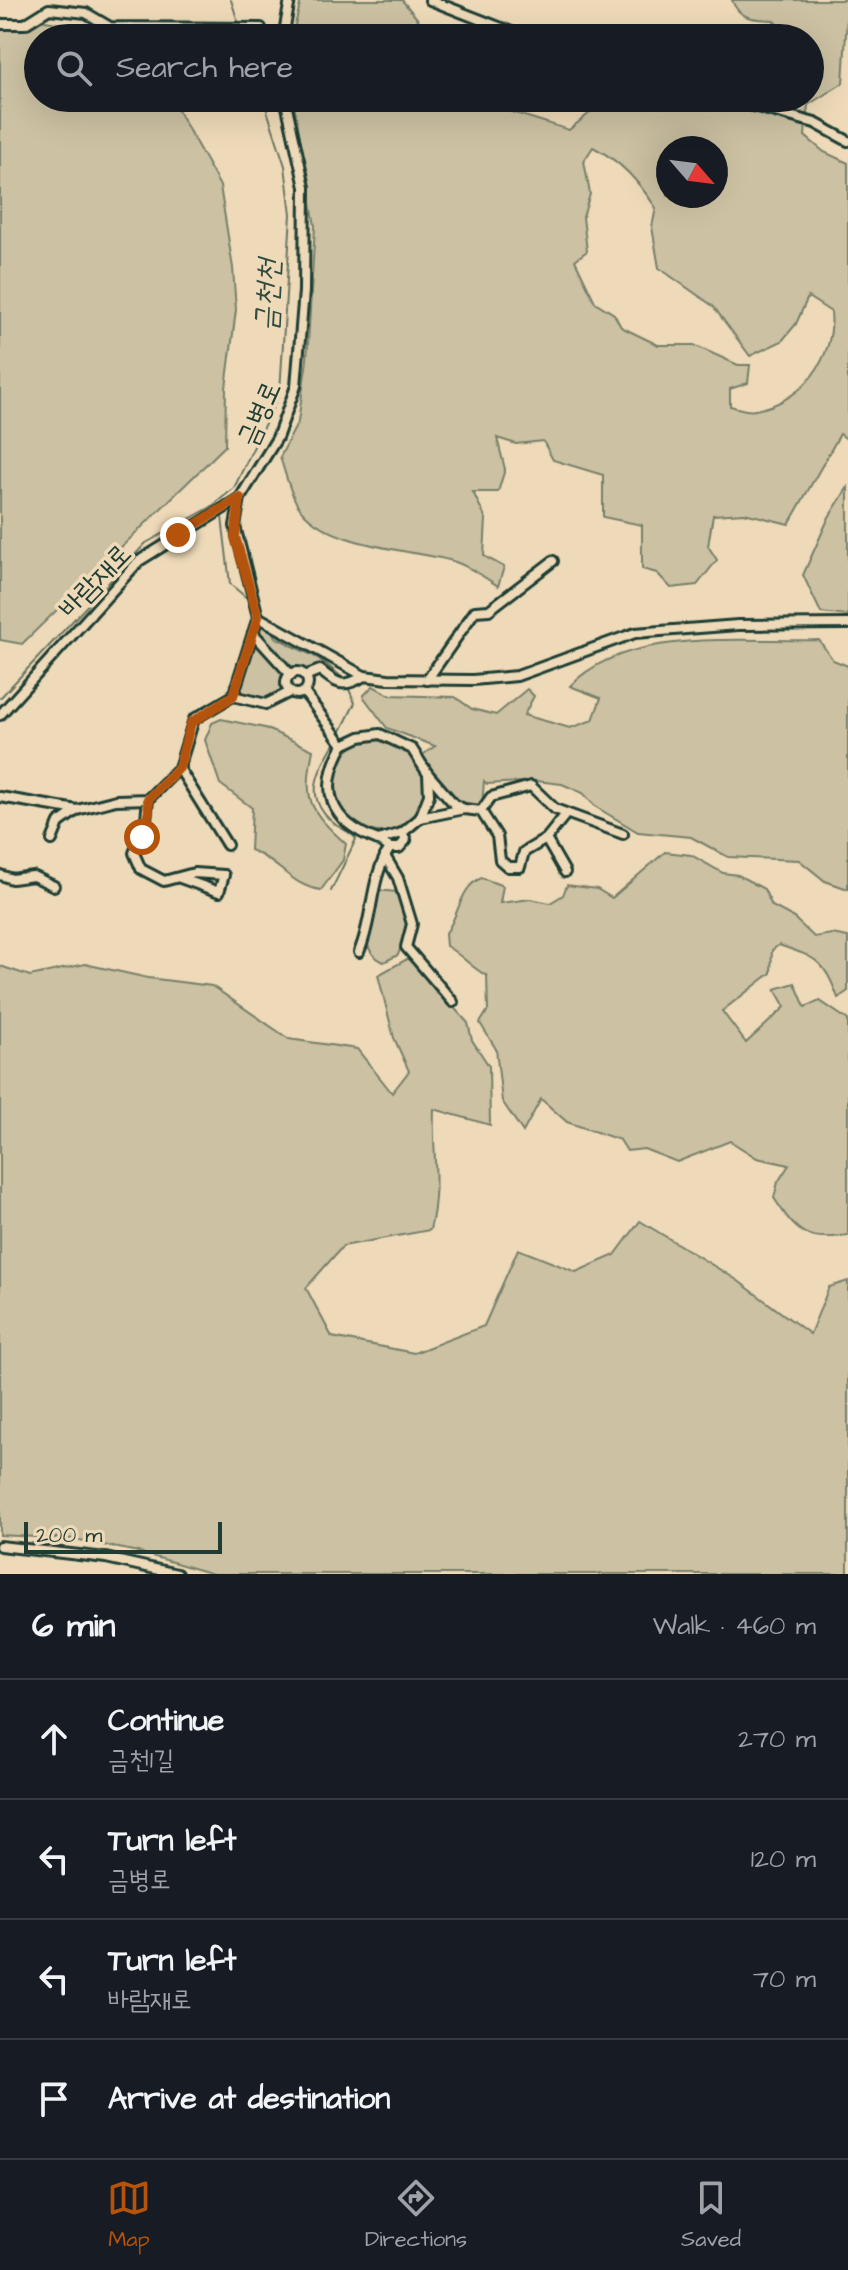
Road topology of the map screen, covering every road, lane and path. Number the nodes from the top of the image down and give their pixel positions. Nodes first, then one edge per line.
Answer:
1 (290, 0) edge
2 (430, 0) edge
3 (0, 24) edge
4 (24, 24) edge
5 (25, 24) edge
6 (105, 24) edge
7 (286, 24) edge
8 (491, 24) edge
9 (288, 112) edge
10 (775, 112) edge
11 (848, 141) edge
12 (240, 498) junction
13 (553, 561) dead end
14 (258, 613) junction
15 (848, 624) edge
16 (253, 633) junction
17 (291, 675) junction
18 (305, 676) junction
19 (364, 676) junction
20 (427, 680) junction
21 (290, 692) junction
22 (304, 692) junction
23 (233, 696) junction
24 (0, 715) edge
25 (340, 740) junction
26 (179, 768) junction
27 (428, 774) junction
28 (0, 797) edge
29 (148, 799) junction
30 (464, 809) junction
31 (77, 810) junction
32 (481, 811) junction
33 (566, 814) junction
34 (420, 818) junction
35 (402, 833) junction
36 (623, 834) dead end
37 (546, 839) junction
38 (52, 840) dead end
39 (378, 840) junction
40 (227, 845) dead end
41 (388, 852) junction
42 (565, 872) dead end
43 (0, 875) edge
44 (180, 878) junction
45 (54, 886) dead end
46 (359, 952) dead end
47 (453, 1002) dead end
48 (0, 1546) edge
49 (177, 1574) edge

1 - 7 street
2 - 8 street
3 - 4 street
5 - 6 street
9 - 12 street, 금병로
10 - 11 street
12 - 14 street, 금병로
12 - 24 street, 바람재로
13 - 20 street
14 - 16 street
14 - 19 street
15 - 20 street
16 - 17 street
16 - 23 street
17 - 18 street
17 - 21 street
18 - 19 street
18 - 22 street
19 - 20 street
21 - 22 street
21 - 23 street
22 - 25 street
23 - 26 street
25 - 27 street
25 - 39 street
26 - 29 street
26 - 40 street
27 - 30 street
27 - 34 street
28 - 31 street
29 - 31 street
29 - 44 street
30 - 32 street
30 - 34 street
31 - 38 street
32 - 33 street
32 - 37 street
33 - 36 street
33 - 37 street
34 - 35 street
35 - 39 street
35 - 41 street
37 - 42 street
39 - 41 street
41 - 46 street
41 - 47 street
43 - 45 street
44 - 44 street
48 - 49 street

